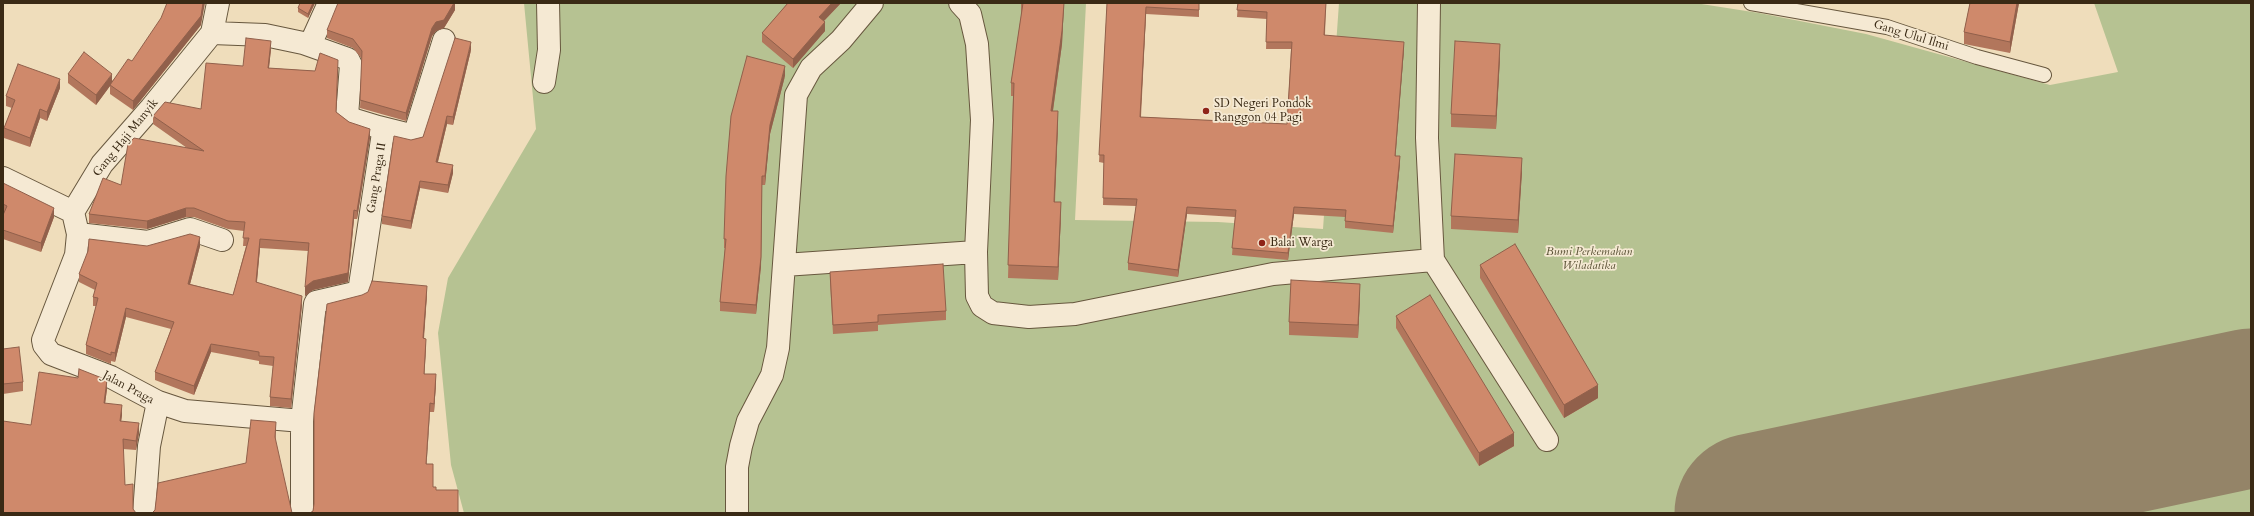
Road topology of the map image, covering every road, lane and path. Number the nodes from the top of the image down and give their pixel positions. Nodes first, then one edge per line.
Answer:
1 (218, 3) edge
2 (329, 3) edge
3 (548, 3) edge
4 (872, 3) edge
5 (960, 3) edge
6 (1428, 3) edge
7 (1751, 3) edge
8 (212, 33) junction
9 (444, 40) dead end
10 (310, 46) junction
11 (2044, 74) dead end
12 (544, 82) dead end
13 (378, 126) junction
14 (3, 178) edge
15 (73, 212) junction
16 (78, 234) junction
17 (222, 240) dead end
18 (976, 252) junction
19 (1433, 260) junction
20 (784, 265) junction
21 (158, 402) junction
22 (302, 421) junction
23 (1547, 440) dead end
24 (144, 513) edge
25 (302, 513) edge
26 (737, 513) edge

1 - 8 street
2 - 10 street
3 - 12 street
4 - 20 street
5 - 18 street
6 - 19 street
7 - 11 lane, Gang Ulul Ilmi
8 - 10 street, Gang Praga II
8 - 15 street, Gang Haji Manyik
9 - 13 street
10 - 13 street, Gang Praga II
13 - 22 street, Gang Praga II
14 - 15 street
15 - 16 street
16 - 17 street
16 - 21 street, Jalan Praga
18 - 19 street
18 - 20 street
19 - 23 street
20 - 26 street
21 - 22 street
21 - 24 street, Jalan Praga
22 - 25 street

